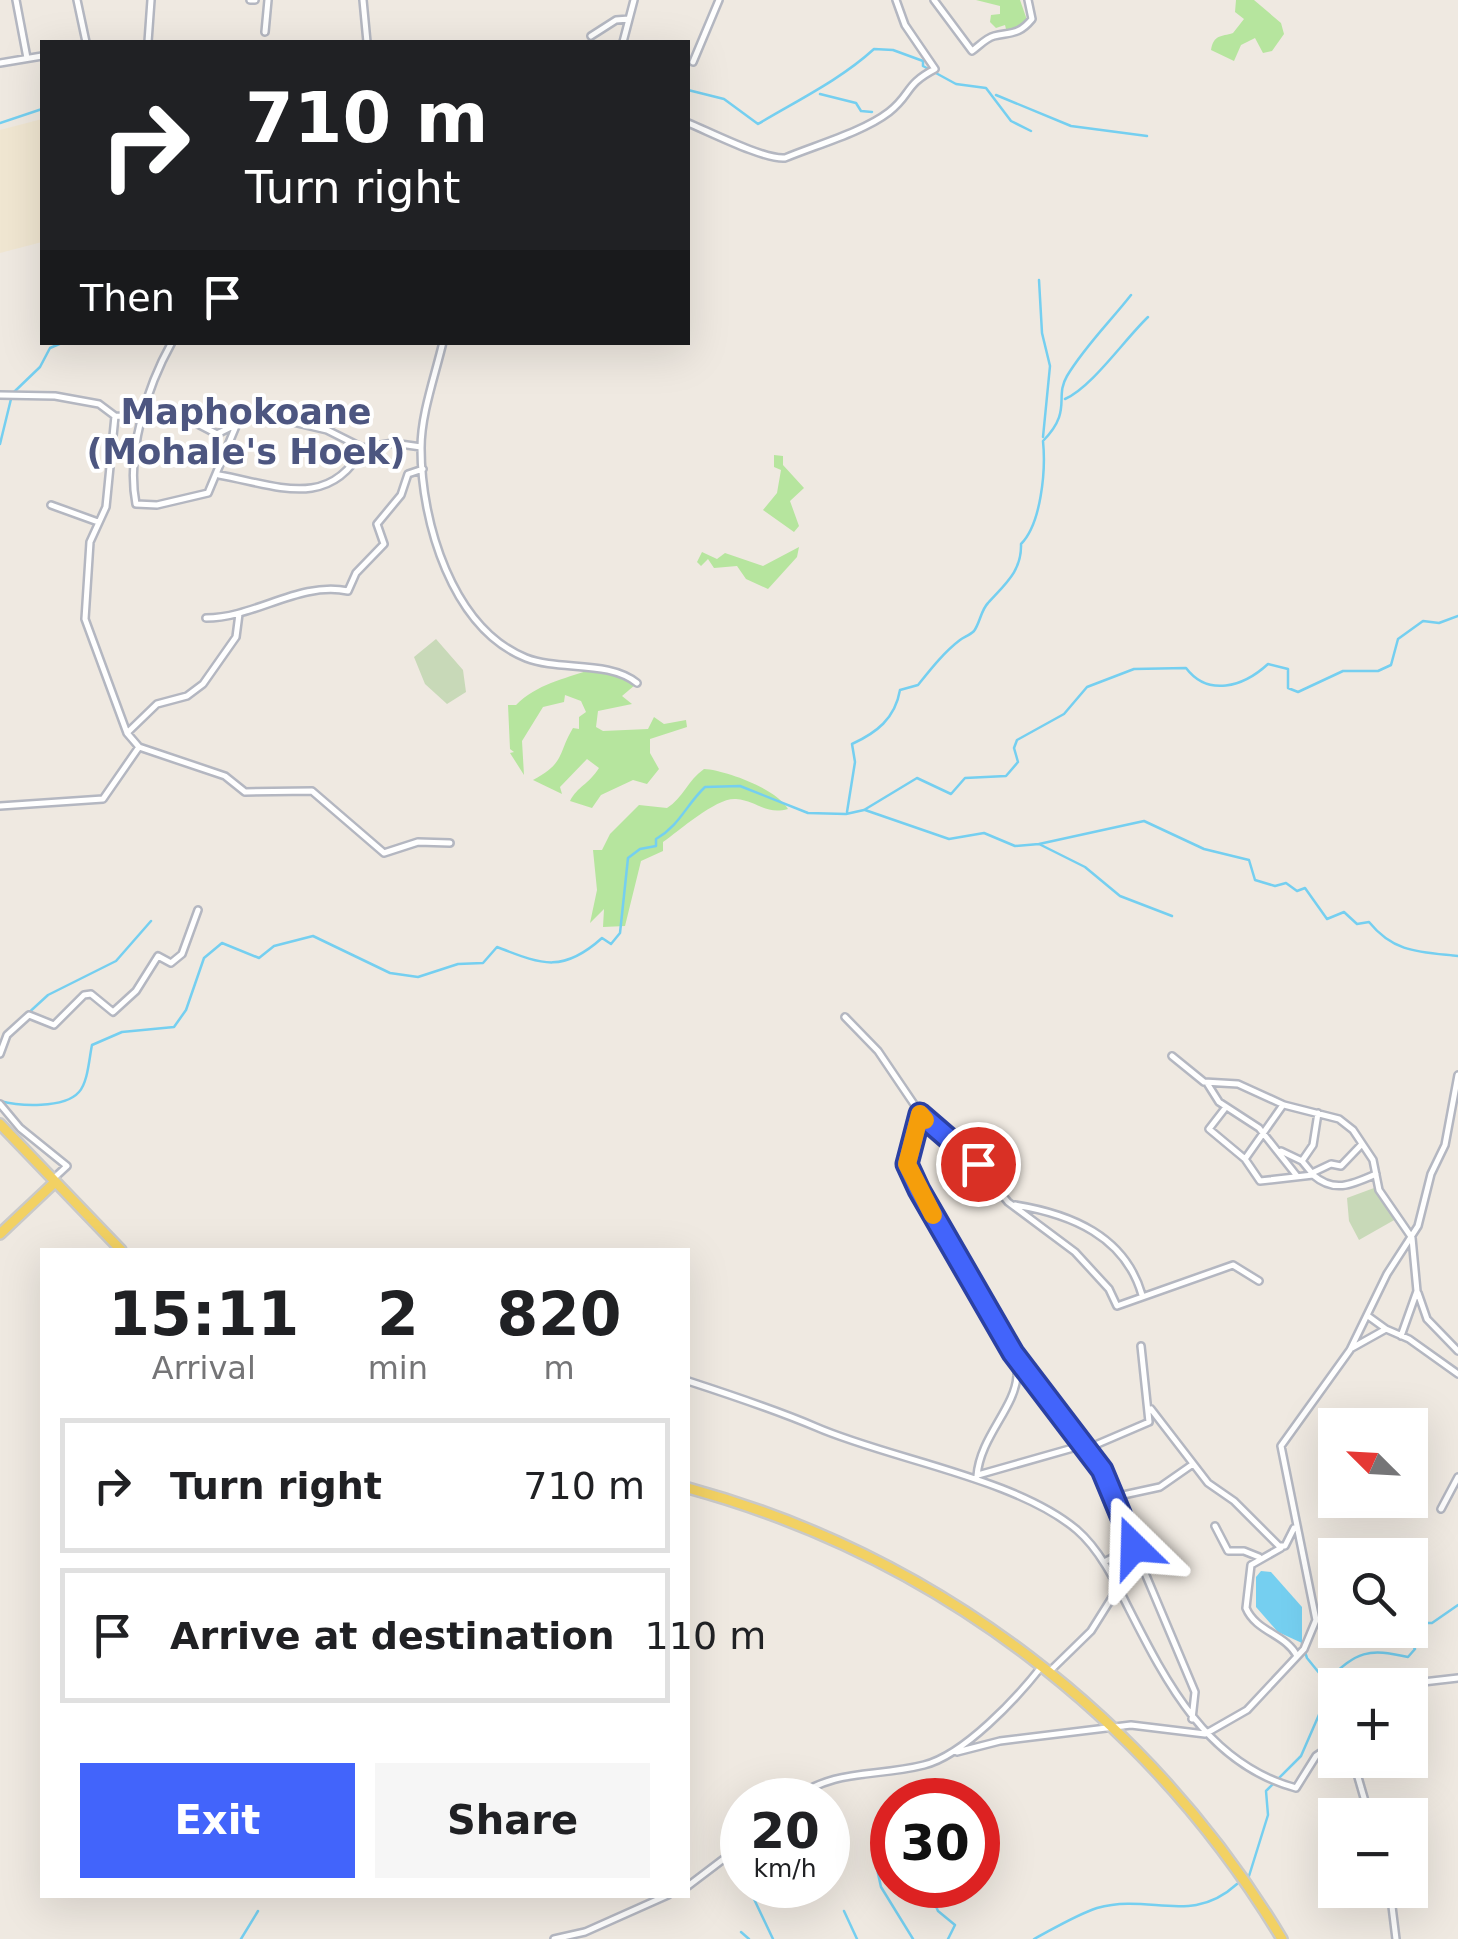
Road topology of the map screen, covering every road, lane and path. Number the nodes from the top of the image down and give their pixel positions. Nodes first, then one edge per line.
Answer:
1 (16, 0) edge
2 (77, 0) edge
3 (152, 0) edge
4 (268, 0) edge
5 (363, 0) edge
6 (634, 0) edge
7 (719, 0) edge
8 (896, 0) edge
9 (934, 0) edge
10 (1028, 0) edge
11 (629, 19) junction
12 (265, 32) dead end
13 (591, 36) dead end
14 (86, 40) edge
15 (148, 40) edge
16 (368, 40) edge
17 (624, 40) edge
18 (40, 56) edge
19 (27, 58) junction
20 (693, 62) dead end
21 (0, 63) edge
22 (690, 124) edge
23 (170, 345) edge
24 (441, 345) edge
25 (0, 395) edge
26 (115, 416) junction
27 (143, 418) junction
28 (237, 424) junction
29 (421, 447) junction
30 (363, 448) junction
31 (424, 470) junction
32 (219, 475) junction
33 (51, 504) dead end
34 (98, 522) junction
35 (238, 614) junction
36 (206, 618) dead end
37 (637, 683) dead end
38 (127, 733) junction
39 (139, 747) junction
40 (0, 806) edge
41 (450, 842) dead end
42 (198, 910) dead end
43 (844, 1018) dead end
44 (0, 1054) edge
45 (1172, 1056) dead end
46 (1458, 1075) edge
47 (1207, 1082) junction
48 (1284, 1105) junction
49 (1, 1106) edge
50 (1226, 1106) junction
51 (1318, 1113) junction
52 (920, 1114) junction
53 (0, 1124) edge
54 (1262, 1131) junction
55 (1362, 1144) junction
56 (1280, 1152) junction
57 (1245, 1159) junction
58 (1302, 1161) junction
59 (1312, 1174) junction
60 (1376, 1174) junction
61 (1297, 1177) junction
62 (52, 1181) junction
63 (1012, 1205) junction
64 (0, 1234) edge
65 (1412, 1238) junction
66 (119, 1248) edge
67 (1259, 1281) dead end
68 (1417, 1291) junction
69 (1142, 1295) junction
70 (1368, 1316) junction
71 (1386, 1329) junction
72 (1401, 1336) junction
73 (1141, 1346) dead end
74 (1350, 1350) junction
75 (1458, 1351) edge
76 (1013, 1353) junction
77 (1028, 1372) junction
78 (1458, 1374) edge
79 (690, 1381) edge
80 (1015, 1388) junction
81 (1151, 1408) junction
82 (1083, 1448) junction
83 (1194, 1464) junction
84 (978, 1476) junction
85 (1458, 1477) edge
86 (967, 1478) junction
87 (690, 1489) edge
88 (1114, 1497) junction
89 (1441, 1509) dead end
90 (1215, 1526) dead end
91 (1295, 1526) junction
92 (1134, 1547) junction
93 (1280, 1548) junction
94 (1259, 1557) junction
95 (1104, 1562) junction
96 (1118, 1588) junction
97 (1297, 1656) junction
98 (1046, 1668) junction
99 (1458, 1678) edge
100 (1428, 1681) edge
101 (1192, 1719) junction
102 (1117, 1730) junction
103 (1205, 1734) junction
104 (957, 1752) junction
105 (1318, 1755) edge
106 (838, 1778) edge
107 (720, 1862) edge
108 (690, 1884) edge
109 (661, 1898) edge
110 (1392, 1908) edge
111 (554, 1939) edge
112 (1282, 1939) edge
113 (1396, 1939) edge

1 - 19 street
2 - 14 street
3 - 15 street
4 - 12 street
5 - 16 street
6 - 11 street
7 - 20 street
8 - 22 street
9 - 10 street
11 - 13 street
11 - 17 street
18 - 19 street
19 - 21 street
23 - 27 street
24 - 29 street
25 - 26 street
26 - 27 street
26 - 34 street
27 - 28 street
27 - 32 street
28 - 30 street
28 - 32 street
29 - 30 street
29 - 31 street
30 - 32 street
31 - 35 street
31 - 37 street
33 - 34 street
34 - 38 street
35 - 36 street
35 - 38 street
38 - 39 street
39 - 40 street
39 - 41 street
42 - 44 street
43 - 52 street
45 - 47 street
46 - 65 street
47 - 48 street
47 - 50 street
48 - 51 street
48 - 54 street
49 - 62 street
50 - 54 street
50 - 57 street
51 - 55 street
51 - 58 street
52 - 63 street
52 - 76 street
53 - 62 main road
54 - 56 street
54 - 57 street
55 - 59 street
55 - 60 street
56 - 58 street
56 - 61 street
57 - 61 street
58 - 59 street
59 - 60 street
59 - 61 street
60 - 65 street
62 - 64 main road
62 - 66 main road
63 - 69 street
63 - 69 street
65 - 68 street
65 - 70 street
67 - 69 street
68 - 72 street
68 - 75 street
70 - 71 street
70 - 74 street
71 - 72 street
71 - 74 street
72 - 78 street
73 - 81 street
74 - 91 street
76 - 77 street
76 - 80 street
77 - 80 street
77 - 82 street
79 - 86 street
80 - 84 street
81 - 82 street
81 - 83 street
82 - 84 street
82 - 88 street
83 - 88 street
83 - 93 street
84 - 86 street
85 - 89 street
86 - 95 street
87 - 98 main road
88 - 92 street
90 - 94 street
91 - 93 street
91 - 97 street
92 - 95 street
92 - 101 street
93 - 94 street
94 - 97 street
95 - 96 street
96 - 98 street
96 - 101 street
97 - 103 street
98 - 102 main road
98 - 104 street
99 - 100 street
101 - 103 street
102 - 103 street
102 - 104 street
102 - 112 main road
103 - 105 street
104 - 106 street
107 - 108 street
109 - 111 street
110 - 113 street

